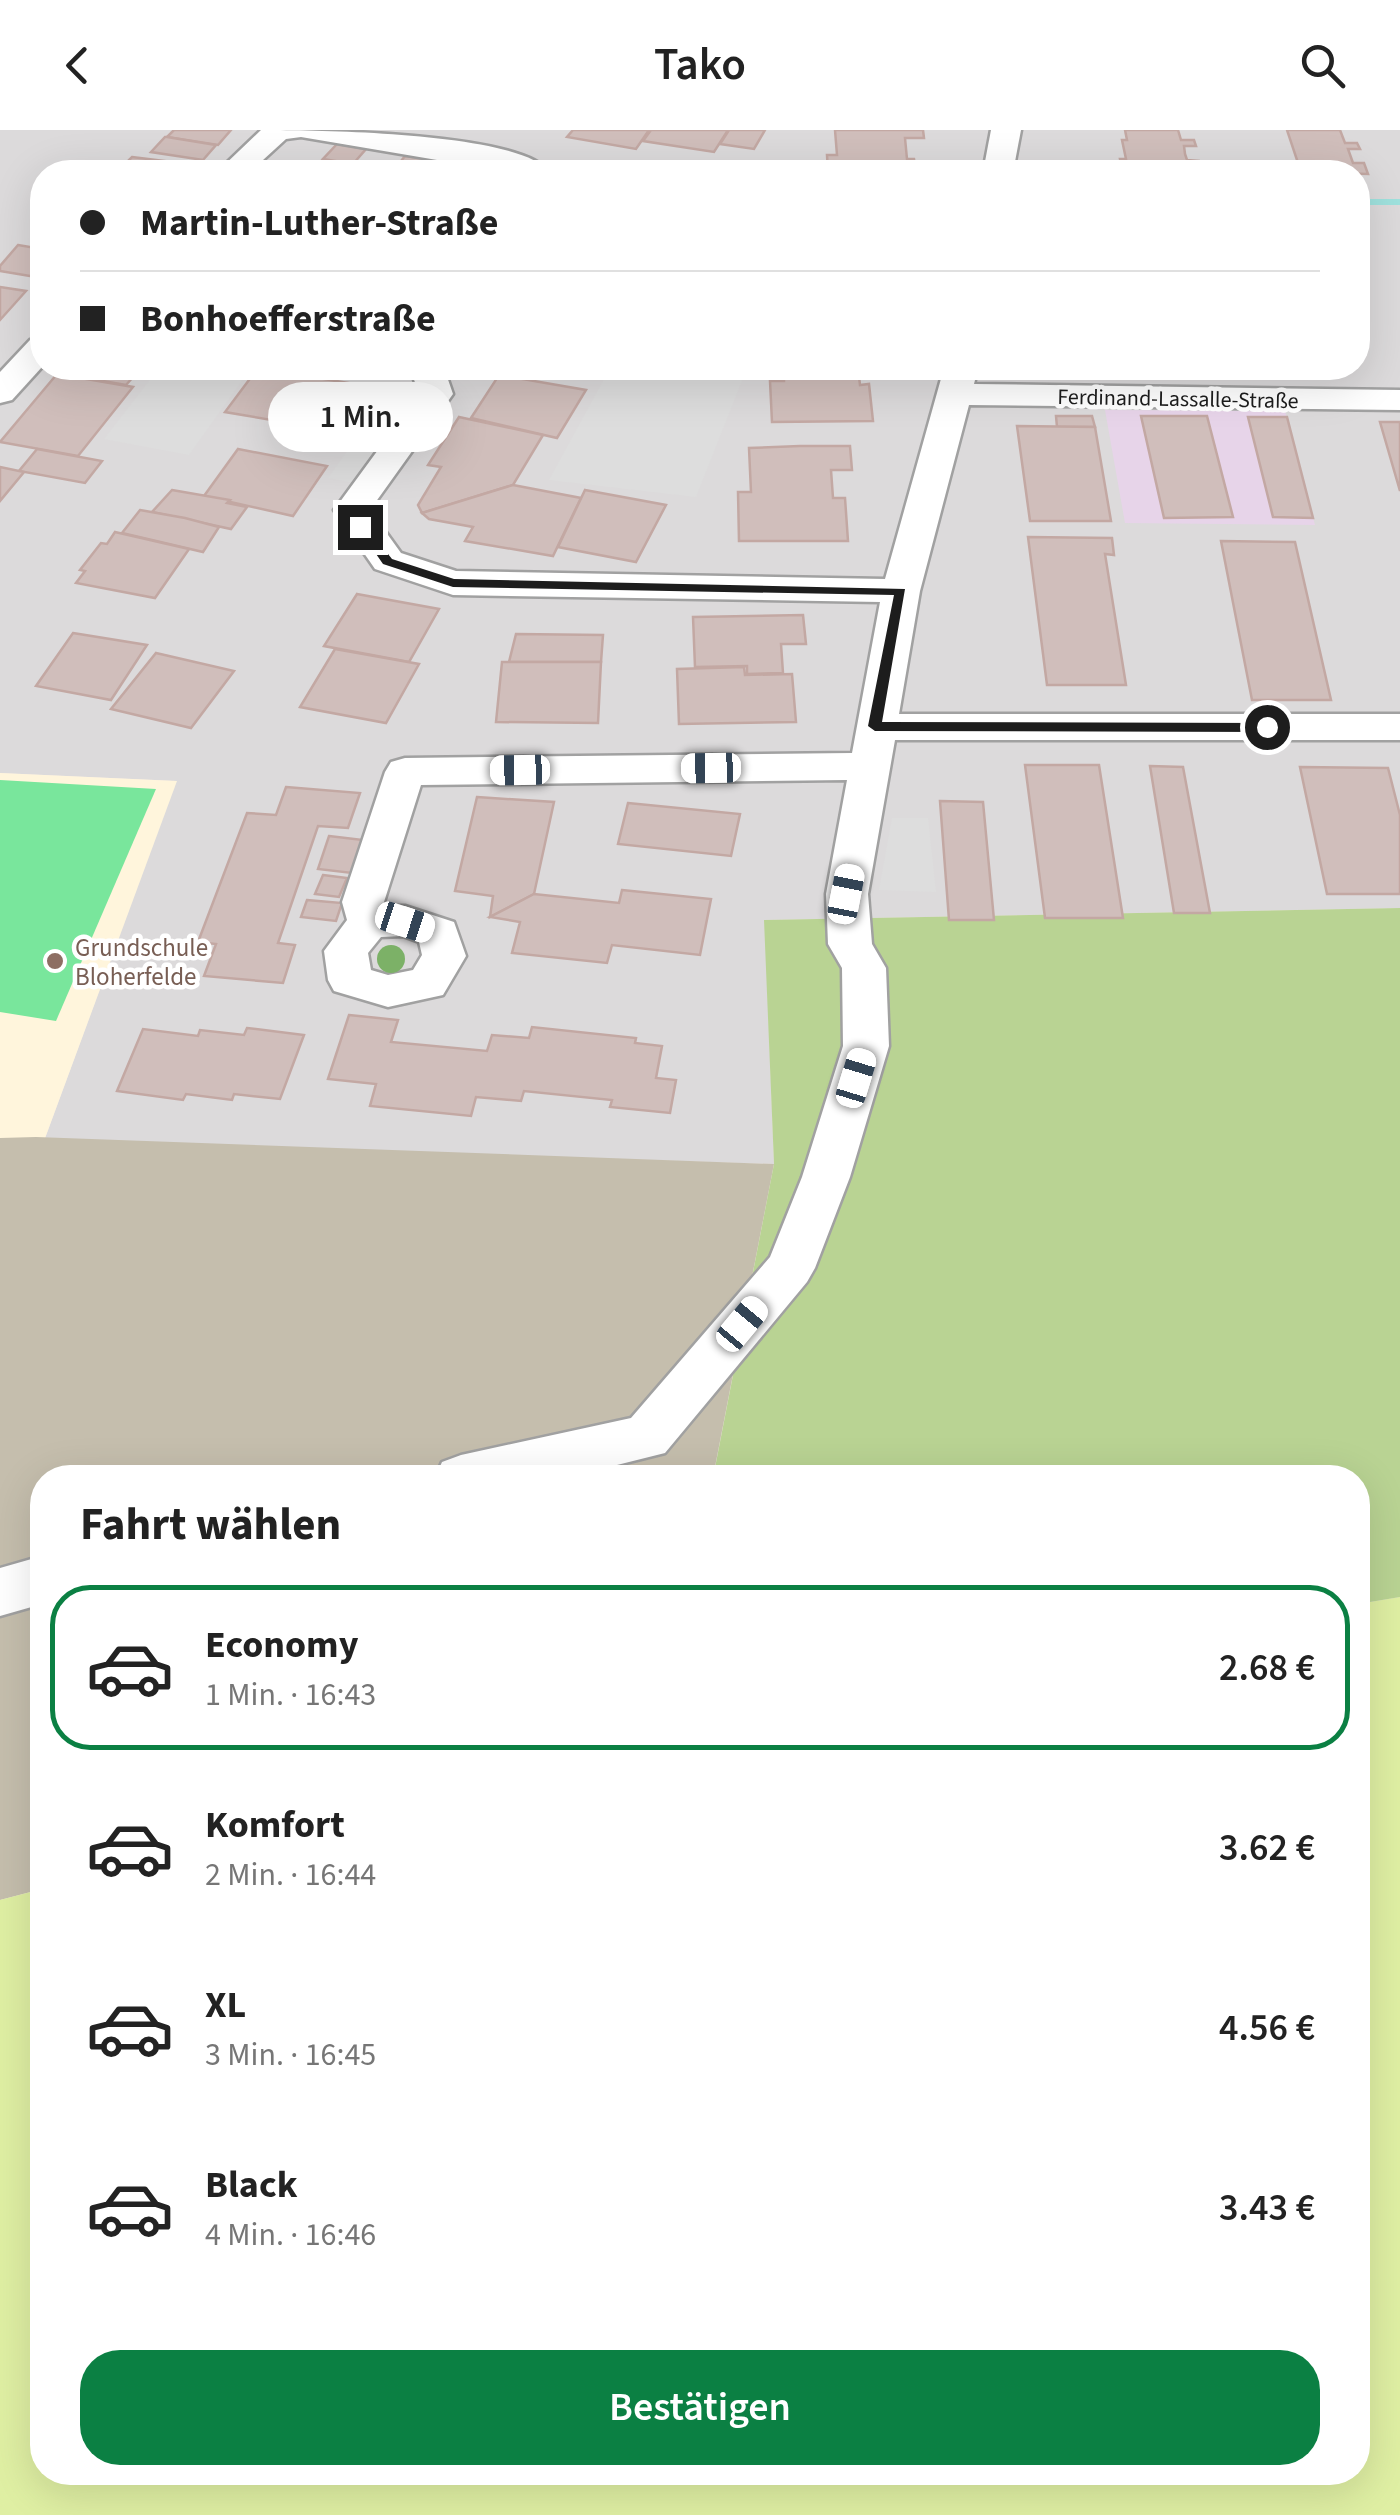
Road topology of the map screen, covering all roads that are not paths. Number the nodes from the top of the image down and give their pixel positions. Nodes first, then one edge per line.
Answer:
1 (292, 130) edge
2 (310, 130) edge
3 (526, 130) edge
4 (1006, 130) edge
5 (501, 159) joint
6 (245, 160) edge
7 (1000, 160) edge
8 (30, 360) edge
9 (431, 380) edge
10 (958, 381) edge
11 (0, 393) edge
12 (1400, 400) edge
13 (901, 591) junction
14 (1400, 728) edge
15 (873, 746) junction
16 (369, 922) dead end
17 (520, 1465) edge
18 (30, 1583) edge
19 (0, 1592) edge

1 - 6 street
2 - 5 street
3 - 5 street
4 - 7 street
8 - 11 street
9 - 13 street
10 - 12 street, Ferdinand-Lassalle-Straße
10 - 13 street
13 - 15 street
14 - 15 street
15 - 16 street
15 - 17 street
18 - 19 street

